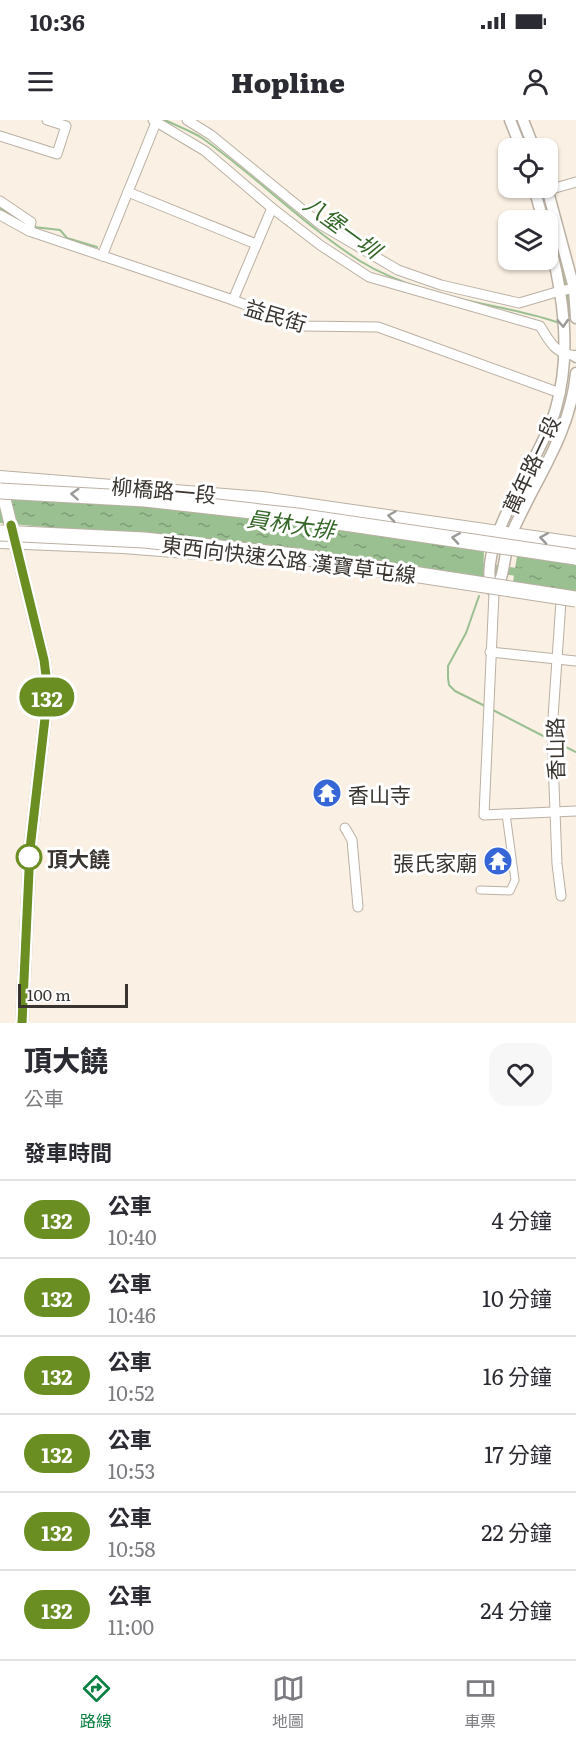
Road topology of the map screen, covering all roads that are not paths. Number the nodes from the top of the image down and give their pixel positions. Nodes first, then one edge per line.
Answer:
1 (47, 120) edge
2 (155, 120) edge
3 (187, 120) edge
4 (510, 120) edge
5 (523, 120) edge
6 (0, 136) edge
7 (517, 138) edge
8 (530, 138) edge
9 (576, 182) edge
10 (558, 186) edge
11 (128, 192) junction
12 (550, 198) edge
13 (0, 201) edge
14 (272, 208) junction
15 (0, 215) edge
16 (30, 227) junction
17 (256, 244) junction
18 (102, 255) junction
19 (555, 270) edge
20 (575, 292) edge
21 (561, 295) junction
22 (233, 300) junction
23 (576, 318) edge
24 (564, 350) junction
25 (576, 356) edge
26 (576, 373) edge
27 (560, 393) junction
28 (0, 477) edge
29 (1, 489) edge
30 (5, 529) edge
31 (498, 530) junction
32 (512, 533) junction
33 (0, 542) edge
34 (15, 542) junction
35 (576, 543) edge
36 (576, 557) edge
37 (495, 585) junction
38 (568, 600) edge
39 (576, 604) edge
40 (490, 652) junction
41 (557, 659) junction
42 (576, 661) edge
43 (576, 811) edge
44 (555, 812) junction
45 (506, 814) junction
46 (345, 828) dead end
47 (480, 890) dead end
48 (561, 896) dead end
49 (358, 907) dead end
50 (22, 1023) edge

1 - 6 street
2 - 11 street
2 - 14 street
3 - 21 street
4 - 7 street
5 - 8 street
9 - 10 street
11 - 17 street
11 - 18 street
12 - 20 street
13 - 16 street
14 - 17 street
14 - 24 street
15 - 16 street
16 - 18 street, 益民街
17 - 22 street
18 - 22 street, 益民街
19 - 21 street, 萬年路一段
20 - 21 street
20 - 23 street
21 -> 24 street, 萬年路一段
22 - 27 street, 益民街
24 - 25 street
24 - 27 street, 萬年路一段
26 - 32 street, 萬年路一段
27 - 31 street, 萬年路一段
31 -> 28 main road, 柳橋路一段
29 - 30 main road
36 -> 29 highway, 東西向快速公路 漢寶草屯線, bridge
30 - 34 main road
30 - 38 highway, 東西向快速公路 漢寶草屯線, bridge
31 - 32 main road, 柳橋路一段
31 - 37 street, 萬年路一段
35 -> 32 main road, 柳橋路一段
32 - 37 street, 萬年路一段
33 - 34 main road
34 - 37 main road
34 - 50 main road
37 - 38 main road
37 - 40 street
38 - 39 main road
38 - 41 street, 香山路
40 - 41 street
40 - 45 street
41 - 42 street
41 - 44 street, 香山路
43 - 44 street
44 - 45 street
44 - 48 street, 香山路
45 - 47 street
46 - 49 street

